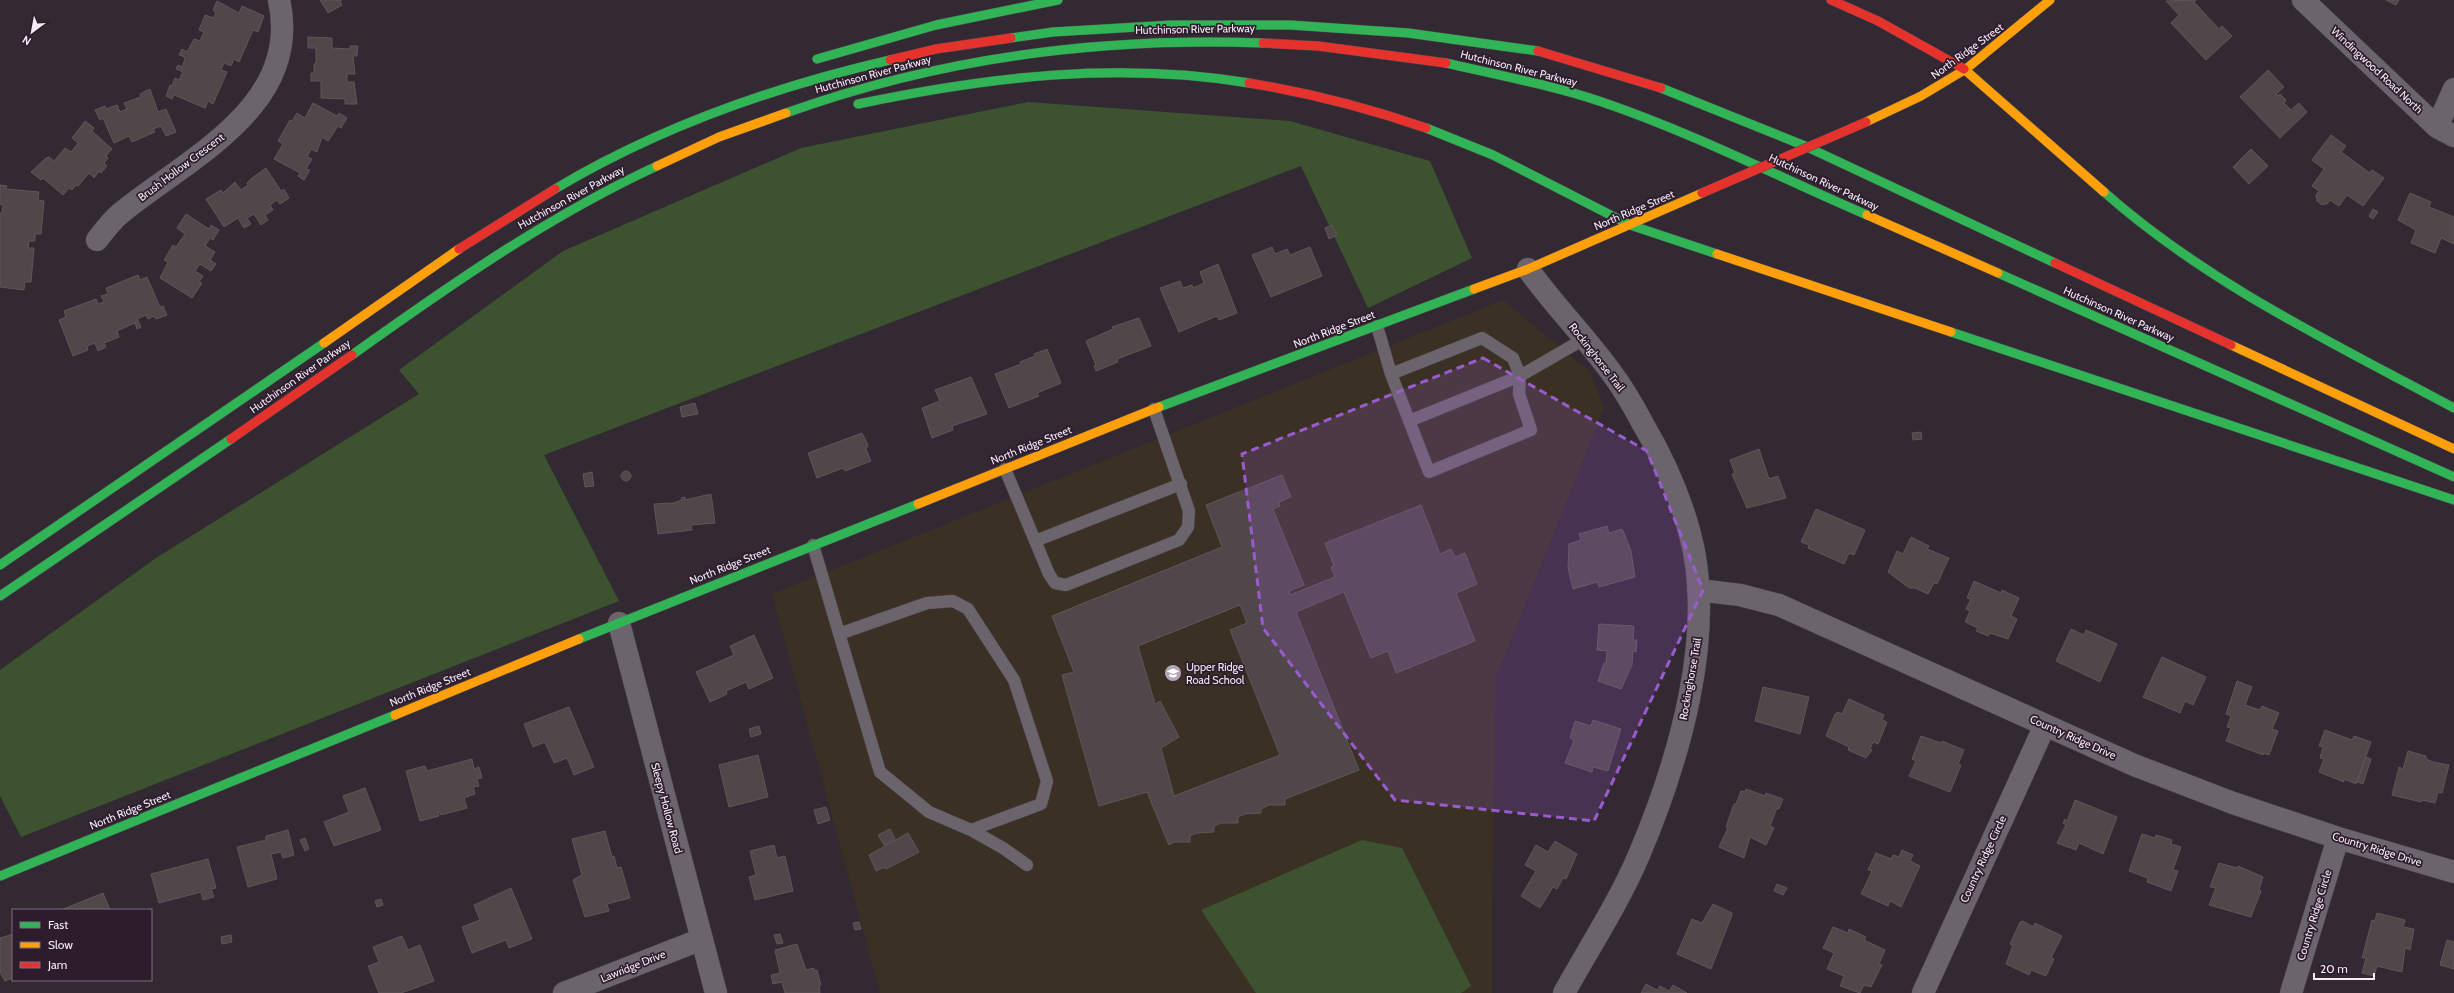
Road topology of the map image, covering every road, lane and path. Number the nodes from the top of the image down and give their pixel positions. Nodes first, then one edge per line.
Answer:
1 (279, 0) edge
2 (1058, 0) edge
3 (1831, 0) edge
4 (2050, 0) edge
5 (2303, 0) edge
6 (1282, 15) dead end
7 (1092, 20) dead end
8 (810, 62) dead end
9 (1966, 70) junction
10 (758, 87) dead end
11 (2454, 88) edge
12 (851, 106) dead end
13 (702, 116) junction
14 (806, 117) dead end
15 (2446, 132) edge
16 (710, 141) junction
17 (1630, 225) junction
18 (97, 240) dead end
19 (1528, 269) junction
20 (1376, 326) junction
21 (1584, 339) junction
22 (1391, 374) junction
23 (1520, 376) junction
24 (2454, 408) edge
25 (1154, 409) junction
26 (1409, 421) junction
27 (2454, 449) edge
28 (1005, 469) junction
29 (2454, 477) edge
30 (1181, 484) junction
31 (2454, 500) edge
32 (1035, 541) junction
33 (813, 545) junction
34 (0, 565) edge
35 (1698, 590) junction
36 (0, 596) edge
37 (619, 623) junction
38 (839, 634) junction
39 (2045, 725) junction
40 (971, 830) junction
41 (2338, 838) junction
42 (1028, 865) dead end
43 (2454, 872) edge
44 (0, 876) edge
45 (702, 939) junction
46 (564, 993) edge
47 (716, 993) edge
48 (1564, 993) edge
49 (1923, 993) edge
50 (2291, 993) edge

1 - 18 street, Brush Hollow Crescent
2 - 8 main road
3 - 9 main road
4 - 9 main road, North Ridge Street
5 - 15 street, Windingwood Road North
6 - 27 main road, Hutchinson River Parkway
7 - 13 main road, Hutchinson River Parkway
9 - 17 main road, North Ridge Street, bridge
9 - 24 main road
10 - 13 main road
11 - 15 street
12 - 17 main road
13 - 34 main road, Hutchinson River Parkway
14 - 16 main road
16 - 29 main road, Hutchinson River Parkway
16 - 36 main road, Hutchinson River Parkway
17 - 19 main road, North Ridge Street
17 - 31 main road
19 - 20 main road, North Ridge Street
19 - 21 street, Rockinghorse Trail
20 - 22 lane
20 - 25 main road, North Ridge Street
21 - 23 lane
21 - 35 street, Rockinghorse Trail
22 - 23 lane
22 - 26 lane
23 - 26 lane
23 - 26 lane
25 - 28 main road, North Ridge Street
25 - 30 lane
28 - 32 lane
28 - 33 main road, North Ridge Street
30 - 32 lane
30 - 32 lane
33 - 37 main road, North Ridge Street
33 - 38 lane
35 - 39 street, Country Ridge Drive
35 - 48 street, Rockinghorse Trail
37 - 44 main road, North Ridge Street
37 - 45 street, Sleepy Hollow Road
38 - 40 lane
38 - 40 lane
39 - 41 street, Country Ridge Drive
39 - 49 street, Country Ridge Circle
40 - 42 lane
41 - 43 street, Country Ridge Drive
41 - 50 street, Country Ridge Circle
45 - 46 street, Lawridge Drive
45 - 47 street, Sleepy Hollow Road

